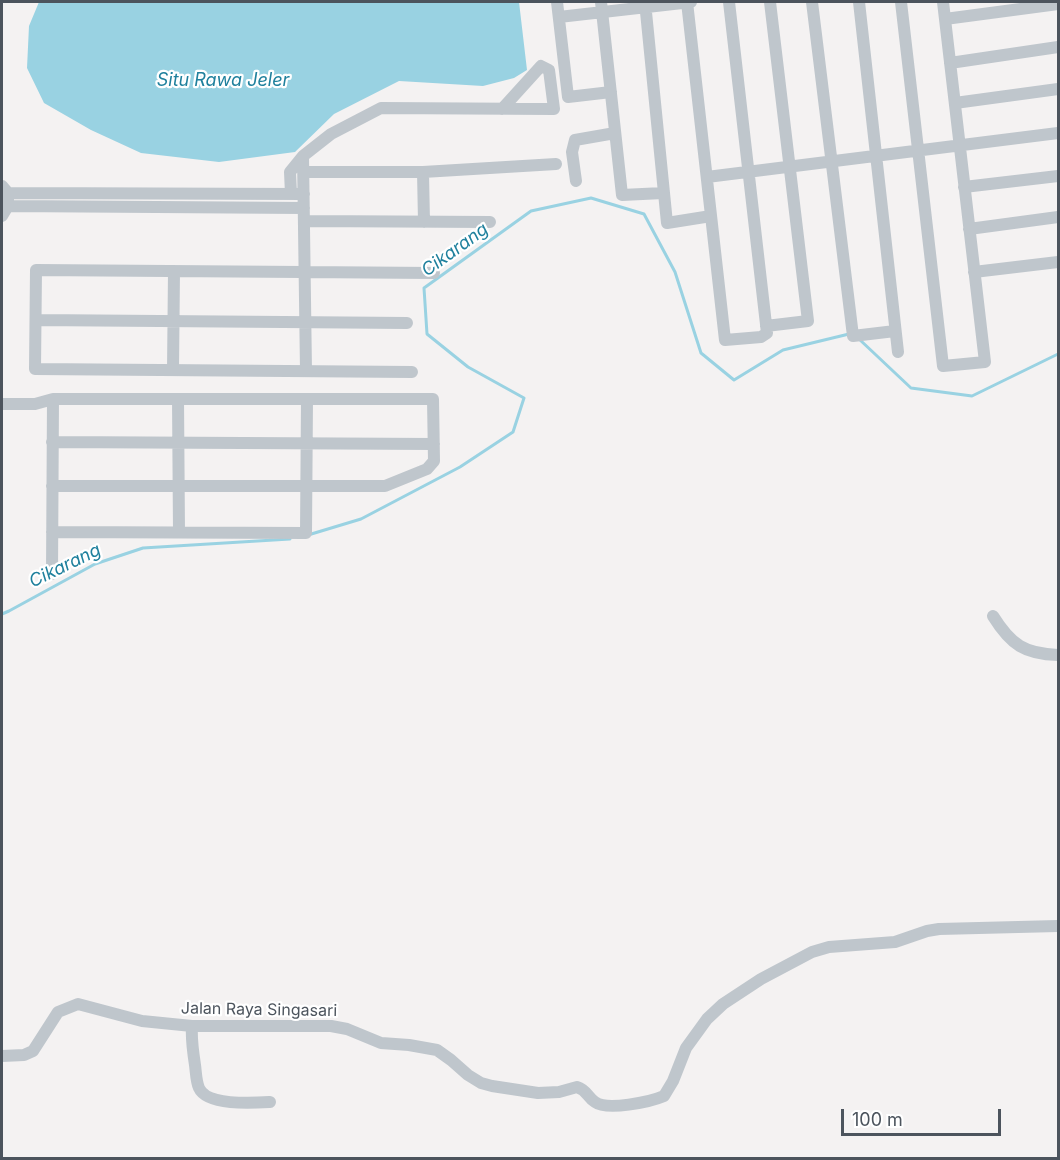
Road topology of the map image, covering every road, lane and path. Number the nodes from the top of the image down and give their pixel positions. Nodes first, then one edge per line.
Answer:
1 (557, 2) edge
2 (688, 2) edge
3 (729, 2) edge
4 (771, 2) edge
5 (812, 2) edge
6 (859, 2) edge
7 (901, 2) edge
8 (943, 2) edge
9 (645, 4) edge
10 (1059, 4) edge
11 (601, 7) edge
12 (559, 17) junction
13 (945, 19) junction
14 (1059, 47) edge
15 (950, 63) junction
16 (1059, 88) edge
17 (611, 92) junction
18 (955, 103) junction
19 (502, 109) junction
20 (615, 133) junction
21 (1059, 133) edge
22 (960, 146) junction
23 (918, 151) junction
24 (303, 156) junction
25 (876, 156) junction
26 (832, 162) junction
27 (556, 164) dead end
28 (790, 167) junction
29 (303, 171) junction
30 (423, 171) junction
31 (748, 172) junction
32 (1059, 176) edge
33 (706, 177) junction
34 (576, 181) dead end
35 (964, 187) junction
36 (5, 189) edge
37 (663, 193) junction
38 (153, 194) junction
39 (266, 194) junction
40 (291, 194) junction
41 (304, 194) junction
42 (153, 207) junction
43 (267, 208) junction
44 (304, 208) junction
45 (5, 211) edge
46 (711, 216) junction
47 (1059, 217) edge
48 (304, 221) junction
49 (424, 222) junction
50 (490, 222) dead end
51 (969, 229) junction
52 (1059, 262) edge
53 (174, 271) junction
54 (305, 272) junction
55 (974, 272) junction
56 (434, 273) dead end
57 (36, 320) junction
58 (174, 321) junction
59 (305, 322) junction
60 (406, 323) dead end
61 (766, 326) junction
62 (896, 331) junction
63 (898, 352) dead end
64 (173, 370) junction
65 (306, 371) junction
66 (412, 372) dead end
67 (53, 399) junction
68 (178, 399) junction
69 (307, 399) junction
70 (2, 404) edge
71 (52, 442) junction
72 (178, 442) junction
73 (307, 443) junction
74 (434, 444) junction
75 (52, 486) junction
76 (178, 486) junction
77 (306, 486) junction
78 (52, 532) junction
79 (179, 532) junction
80 (51, 574) dead end
81 (993, 616) dead end
82 (1059, 655) edge
83 (1059, 926) edge
84 (192, 1026) junction
85 (2, 1056) edge
86 (270, 1102) dead end

1 - 12 street
2 - 9 street
2 - 33 street
3 - 31 street
4 - 28 street
5 - 26 street
6 - 25 street
7 - 23 street
8 - 13 street
9 - 11 street
9 - 37 street
10 - 13 street
11 - 12 street
11 - 17 street
12 - 17 street
13 - 15 street
14 - 15 street
15 - 18 street
16 - 18 street
17 - 20 street
18 - 22 street
19 - 19 street
19 - 24 street
20 - 34 street
20 - 37 street
21 - 22 street
22 - 23 street
22 - 35 street
23 - 25 street
23 - 55 street
24 - 29 street
24 - 40 street
25 - 26 street
25 - 62 street
26 - 28 street
26 - 62 street
27 - 30 street
28 - 31 street
28 - 61 street
29 - 30 street
29 - 41 street
30 - 49 street
31 - 33 street
31 - 61 street
32 - 35 street
33 - 46 street
35 - 51 street
36 - 38 street
36 - 45 street
37 - 46 street
38 - 39 street
38 - 42 street
39 - 40 street
39 - 43 street
40 - 41 street
41 - 44 street
42 - 43 street
42 - 45 street
43 - 44 street
44 - 48 street
46 - 61 street
47 - 51 street
48 - 49 street
48 - 54 street
49 - 50 street
51 - 55 street
52 - 55 street
53 - 54 street
53 - 57 street
53 - 58 street
54 - 56 street
54 - 59 street
57 - 58 street
57 - 64 street
58 - 59 street
58 - 64 street
59 - 60 street
59 - 65 street
62 - 63 street
64 - 65 street
65 - 66 street
67 - 68 street
67 - 70 street
67 - 71 street
68 - 69 street
68 - 72 street
69 - 73 street
69 - 74 street
71 - 72 street
71 - 75 street
72 - 73 street
72 - 76 street
73 - 74 street
73 - 77 street
74 - 77 street
75 - 76 street
75 - 78 street
76 - 77 street
76 - 79 street
77 - 79 street
78 - 79 street
78 - 80 street
81 - 82 street
83 - 84 street, Jalan Raya Singasari
84 - 85 street, Jalan Raya Singasari
84 - 86 street

